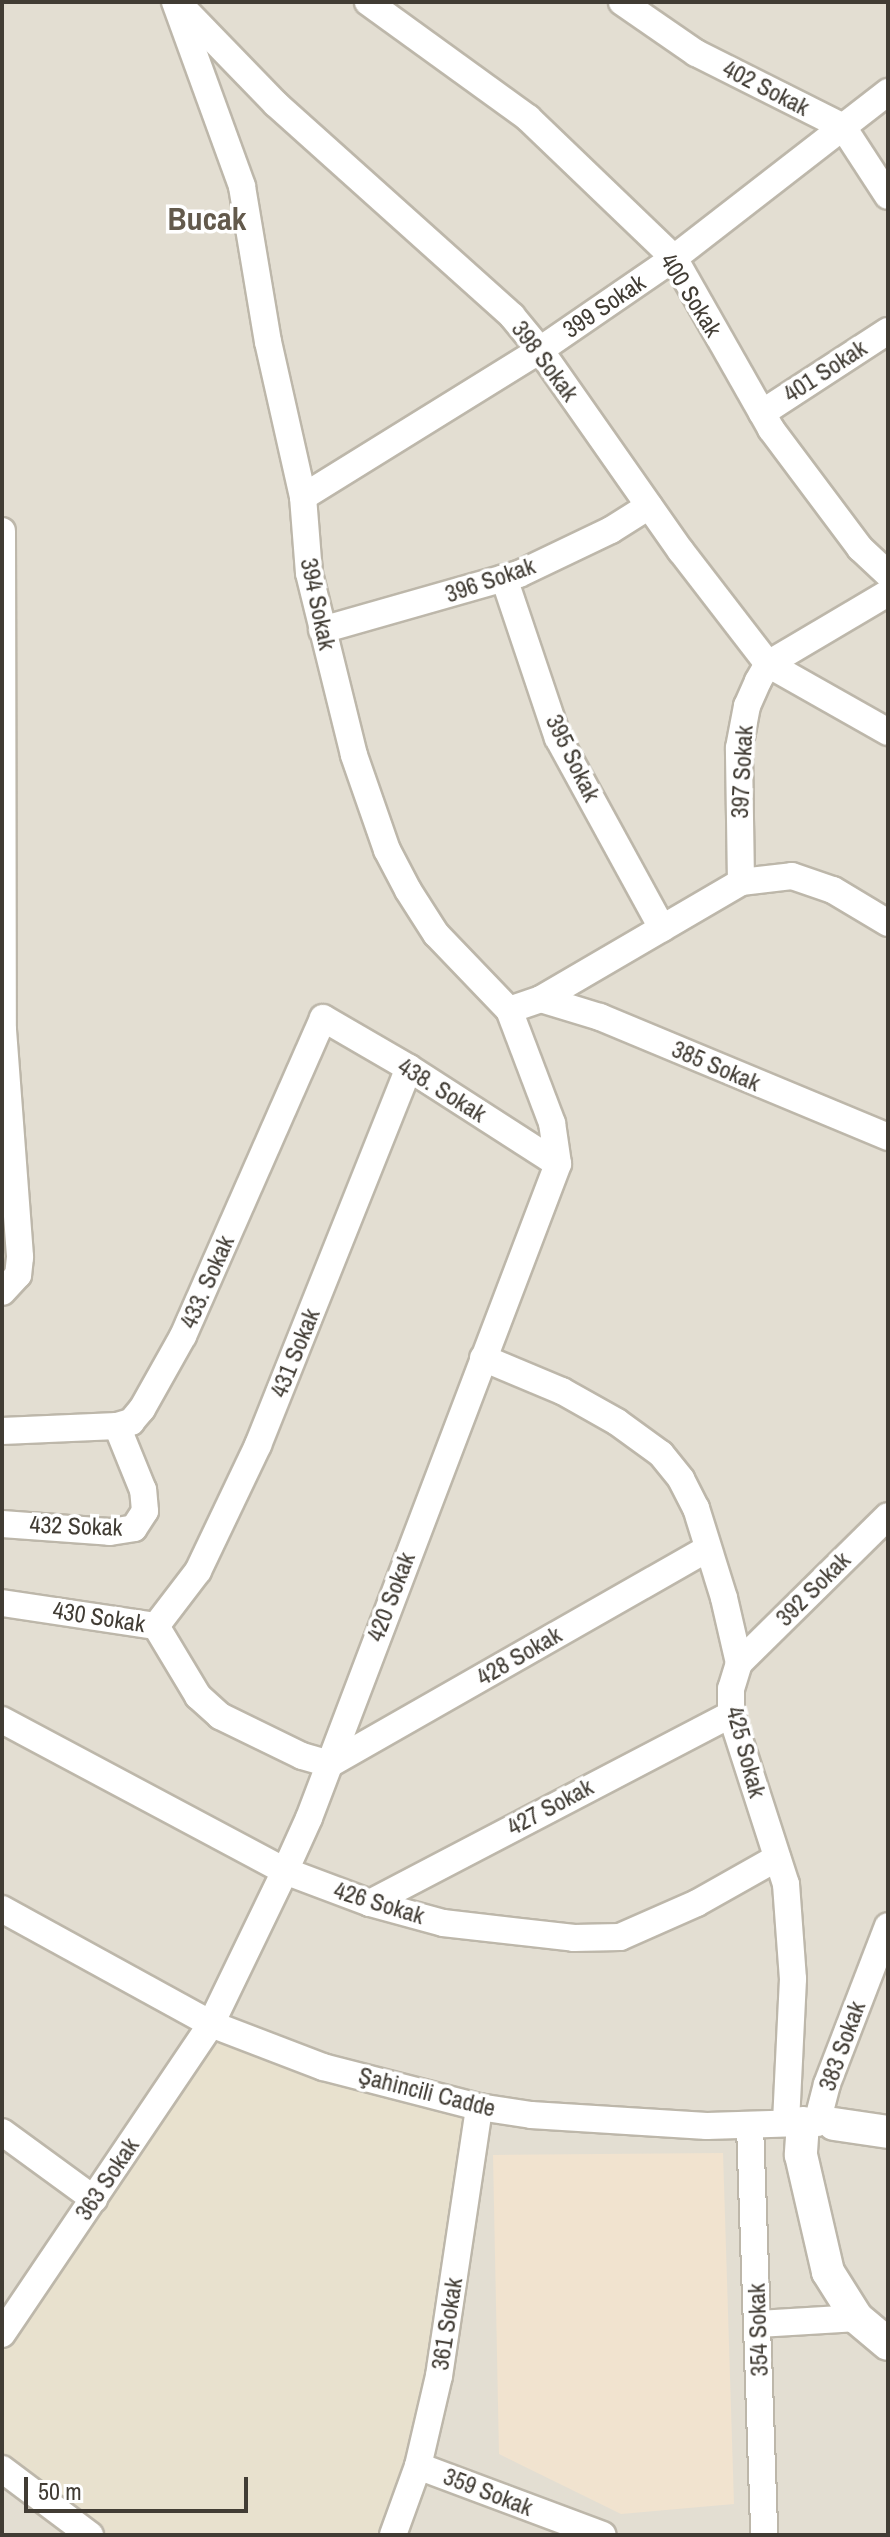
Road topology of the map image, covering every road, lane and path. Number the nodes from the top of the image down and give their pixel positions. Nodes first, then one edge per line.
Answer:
1 (176, 2) edge
2 (368, 2) edge
3 (622, 2) edge
4 (888, 92) edge
5 (843, 127) junction
6 (888, 196) edge
7 (674, 258) junction
8 (888, 331) edge
9 (540, 350) junction
10 (762, 413) junction
11 (303, 497) junction
12 (649, 506) junction
13 (2, 531) edge
14 (888, 574) edge
15 (504, 578) junction
16 (888, 593) edge
17 (322, 630) junction
18 (768, 664) junction
19 (2, 682) edge
20 (888, 732) edge
21 (2, 862) edge
22 (741, 882) junction
23 (888, 923) edge
24 (662, 928) junction
25 (541, 999) junction
26 (509, 1010) junction
27 (323, 1018) joint
28 (2, 1030) edge
29 (409, 1068) junction
30 (888, 1137) edge
31 (558, 1164) junction
32 (2, 1292) edge
33 (483, 1358) junction
34 (117, 1426) junction
35 (2, 1431) edge
36 (888, 1516) edge
37 (2, 1524) edge
38 (708, 1548) junction
39 (2, 1603) edge
40 (156, 1626) junction
41 (739, 1663) junction
42 (731, 1714) junction
43 (2, 1720) edge
44 (330, 1764) junction
45 (777, 1858) junction
46 (285, 1871) junction
47 (370, 1903) junction
48 (2, 1909) edge
49 (888, 1926) edge
50 (211, 2024) junction
51 (479, 2107) junction
52 (810, 2123) junction
53 (750, 2126) junction
54 (2, 2132) edge
55 (888, 2132) edge
56 (94, 2199) junction
57 (857, 2318) junction
58 (759, 2324) junction
59 (2, 2334) edge
60 (888, 2344) edge
61 (418, 2466) junction
62 (2, 2469) edge
63 (90, 2535) edge
64 (393, 2535) edge
65 (603, 2535) edge
66 (764, 2535) edge

1 - 9 street, 398 Sokak
1 - 11 street, 394 Sokak
2 - 7 street, 400 Sokak
3 - 5 street, 402 Sokak
4 - 5 street, 399 Sokak
5 - 6 street
5 - 7 street, 399 Sokak
7 - 9 street, 399 Sokak
7 - 10 street, 400 Sokak
8 - 10 street, 401 Sokak
9 - 11 street, 399 Sokak
9 - 12 street, 398 Sokak
10 - 14 street, 400 Sokak
11 - 17 street, 394 Sokak
12 - 15 street, 396 Sokak
12 - 18 street, 398 Sokak
13 - 19 street
15 - 17 street, 396 Sokak
15 - 24 street, 395 Sokak
16 - 18 street
17 - 26 street, 394 Sokak
18 - 20 street, 398 Sokak
18 - 22 street, 397 Sokak
19 - 21 street
21 - 28 street
22 - 23 street
22 - 24 street
24 - 25 street
25 - 26 street
25 - 30 street, 385 Sokak
26 - 31 street, 394 Sokak
27 - 29 street, 438. Sokak
27 - 34 street, 433. Sokak
28 - 32 street
29 - 31 street, 438. Sokak
29 - 40 street, 431 Sokak
31 - 33 street, 420 Sokak
33 - 38 street, 425 Sokak
33 - 44 street, 420 Sokak
34 - 35 street
34 - 37 street, 432 Sokak
36 - 41 street, 392 Sokak
38 - 41 street, 425 Sokak
38 - 44 street, 428 Sokak
39 - 40 street, 430 Sokak
40 - 44 street, 430 Sokak
41 - 42 street, 425 Sokak
42 - 45 street, 425 Sokak
42 - 47 street, 427 Sokak
43 - 46 street, 426 Sokak
44 - 46 street, 420 Sokak
45 - 47 street, 426 Sokak
45 - 52 street, 425 Sokak
46 - 47 street, 426 Sokak
46 - 50 street, 420 Sokak
48 - 50 street, Şahincili Cadde
49 - 52 street, 383 Sokak
50 - 51 street, Şahincili Cadde
50 - 56 street, 363 Sokak
51 - 53 street, Şahincili Cadde
51 - 61 street, 361 Sokak
52 - 53 street, Şahincili Cadde
52 - 55 street, Şahincili Cadde
52 - 57 street
53 - 58 street, 354 Sokak
54 - 56 street
56 - 59 street, 363 Sokak
57 - 58 street
57 - 60 street
58 - 66 street, 354 Sokak
61 - 64 street, 361 Sokak
61 - 65 street, 359 Sokak
62 - 63 street

